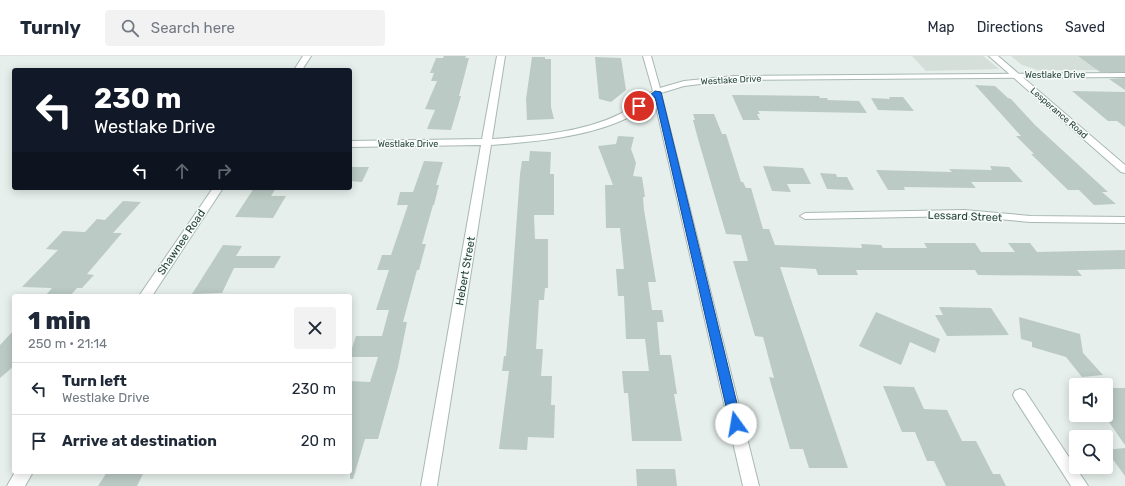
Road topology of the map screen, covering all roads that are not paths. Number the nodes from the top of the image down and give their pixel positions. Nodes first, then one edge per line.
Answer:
1 (308, 56) edge
2 (501, 56) edge
3 (647, 56) edge
4 (993, 56) edge
5 (299, 68) edge
6 (1014, 75) junction
7 (1125, 75) edge
8 (657, 92) junction
9 (487, 142) junction
10 (352, 144) edge
11 (1125, 170) edge
12 (217, 190) edge
13 (805, 216) dead end
14 (1125, 220) edge
15 (145, 294) edge
16 (1020, 396) dead end
17 (24, 474) edge
18 (15, 486) edge
19 (429, 486) edge
20 (751, 486) edge
21 (1080, 486) edge

1 - 5 street
2 - 9 street, Hebert Street
3 - 8 street
4 - 6 street, Lesperance Road
6 - 7 street, Westlake Drive
6 - 8 street, Westlake Drive
6 - 11 street, Lesperance Road
8 - 9 street, Westlake Drive
8 - 20 street
9 - 10 street, Westlake Drive
9 - 19 street, Hebert Street
12 - 15 street, Shawnee Road
13 - 14 street, Lessard Street
16 - 21 street
17 - 18 street

